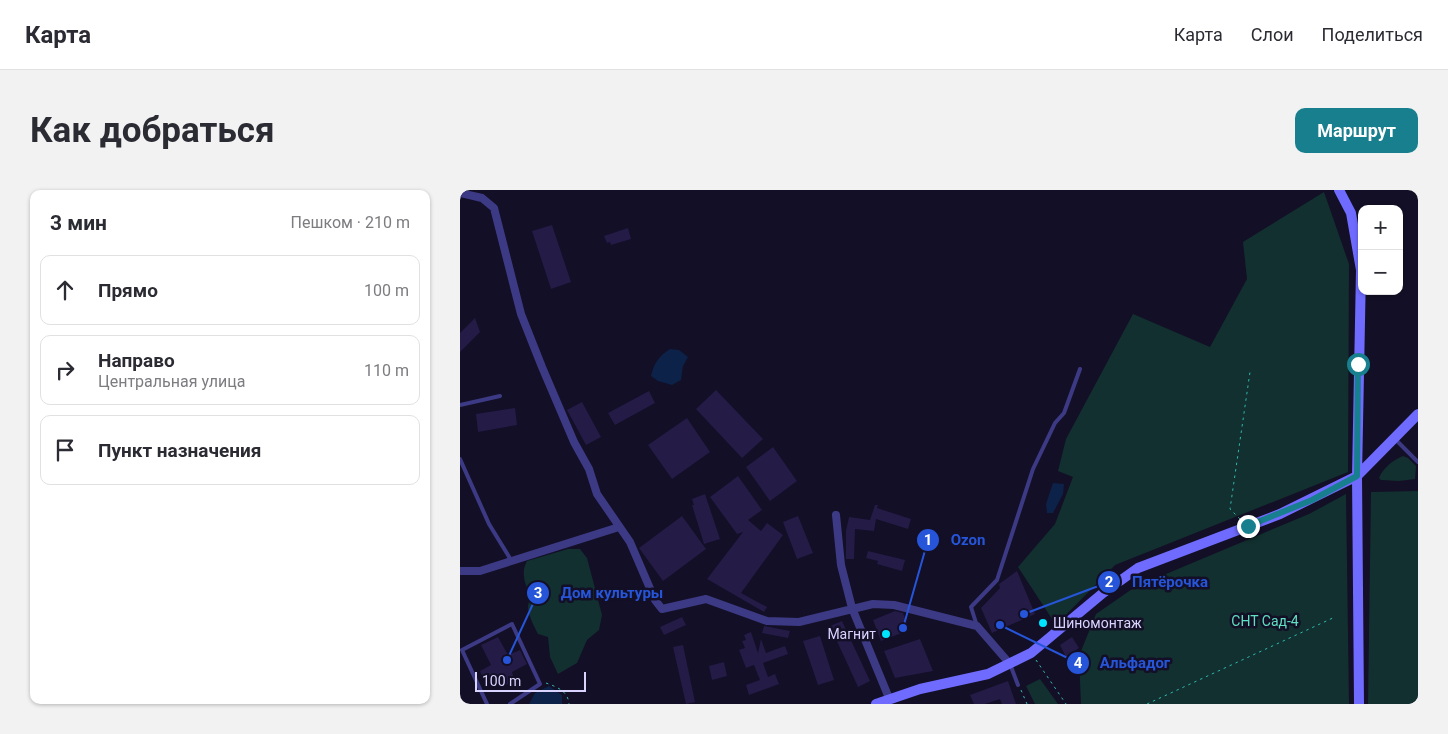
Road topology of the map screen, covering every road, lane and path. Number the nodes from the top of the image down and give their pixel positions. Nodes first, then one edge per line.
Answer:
1 (488, 190) edge
2 (1339, 190) edge
3 (460, 193) edge
4 (482, 198) junction
5 (1080, 369) dead end
6 (1250, 372) dead end
7 (500, 396) dead end
8 (460, 406) edge
9 (1418, 414) edge
10 (1395, 439) junction
11 (460, 459) edge
12 (1418, 462) edge
13 (1357, 476) junction
14 (836, 515) dead end
15 (1248, 526) junction
16 (619, 527) junction
17 (511, 560) junction
18 (460, 571) edge
19 (851, 607) junction
20 (1335, 617) dead end
21 (977, 626) junction
22 (1031, 653) junction
23 (1010, 664) junction
24 (540, 684) junction
25 (1018, 686) joint
26 (889, 698) junction
27 (487, 704) edge
28 (510, 704) edge
29 (569, 704) edge
30 (876, 704) edge
31 (1027, 704) edge
32 (1066, 704) edge
33 (1147, 704) edge
34 (1359, 704) edge

1 - 4 street
2 - 13 street
3 - 4 street
4 - 16 street
5 - 21 lane
6 - 15 path
7 - 8 lane
9 - 10 street
10 - 12 lane
10 - 13 street
11 - 17 lane
13 - 15 street
13 - 34 street
14 - 19 street
15 - 22 street
16 - 17 street
16 - 19 street
17 - 18 street
19 - 21 street
19 - 26 street
20 - 33 path
21 - 23 street
22 - 23 street
22 - 32 path
23 - 25 lane
23 - 26 street
24 - 27 lane
24 - 28 lane
24 - 29 path
25 - 31 path
26 - 30 street

